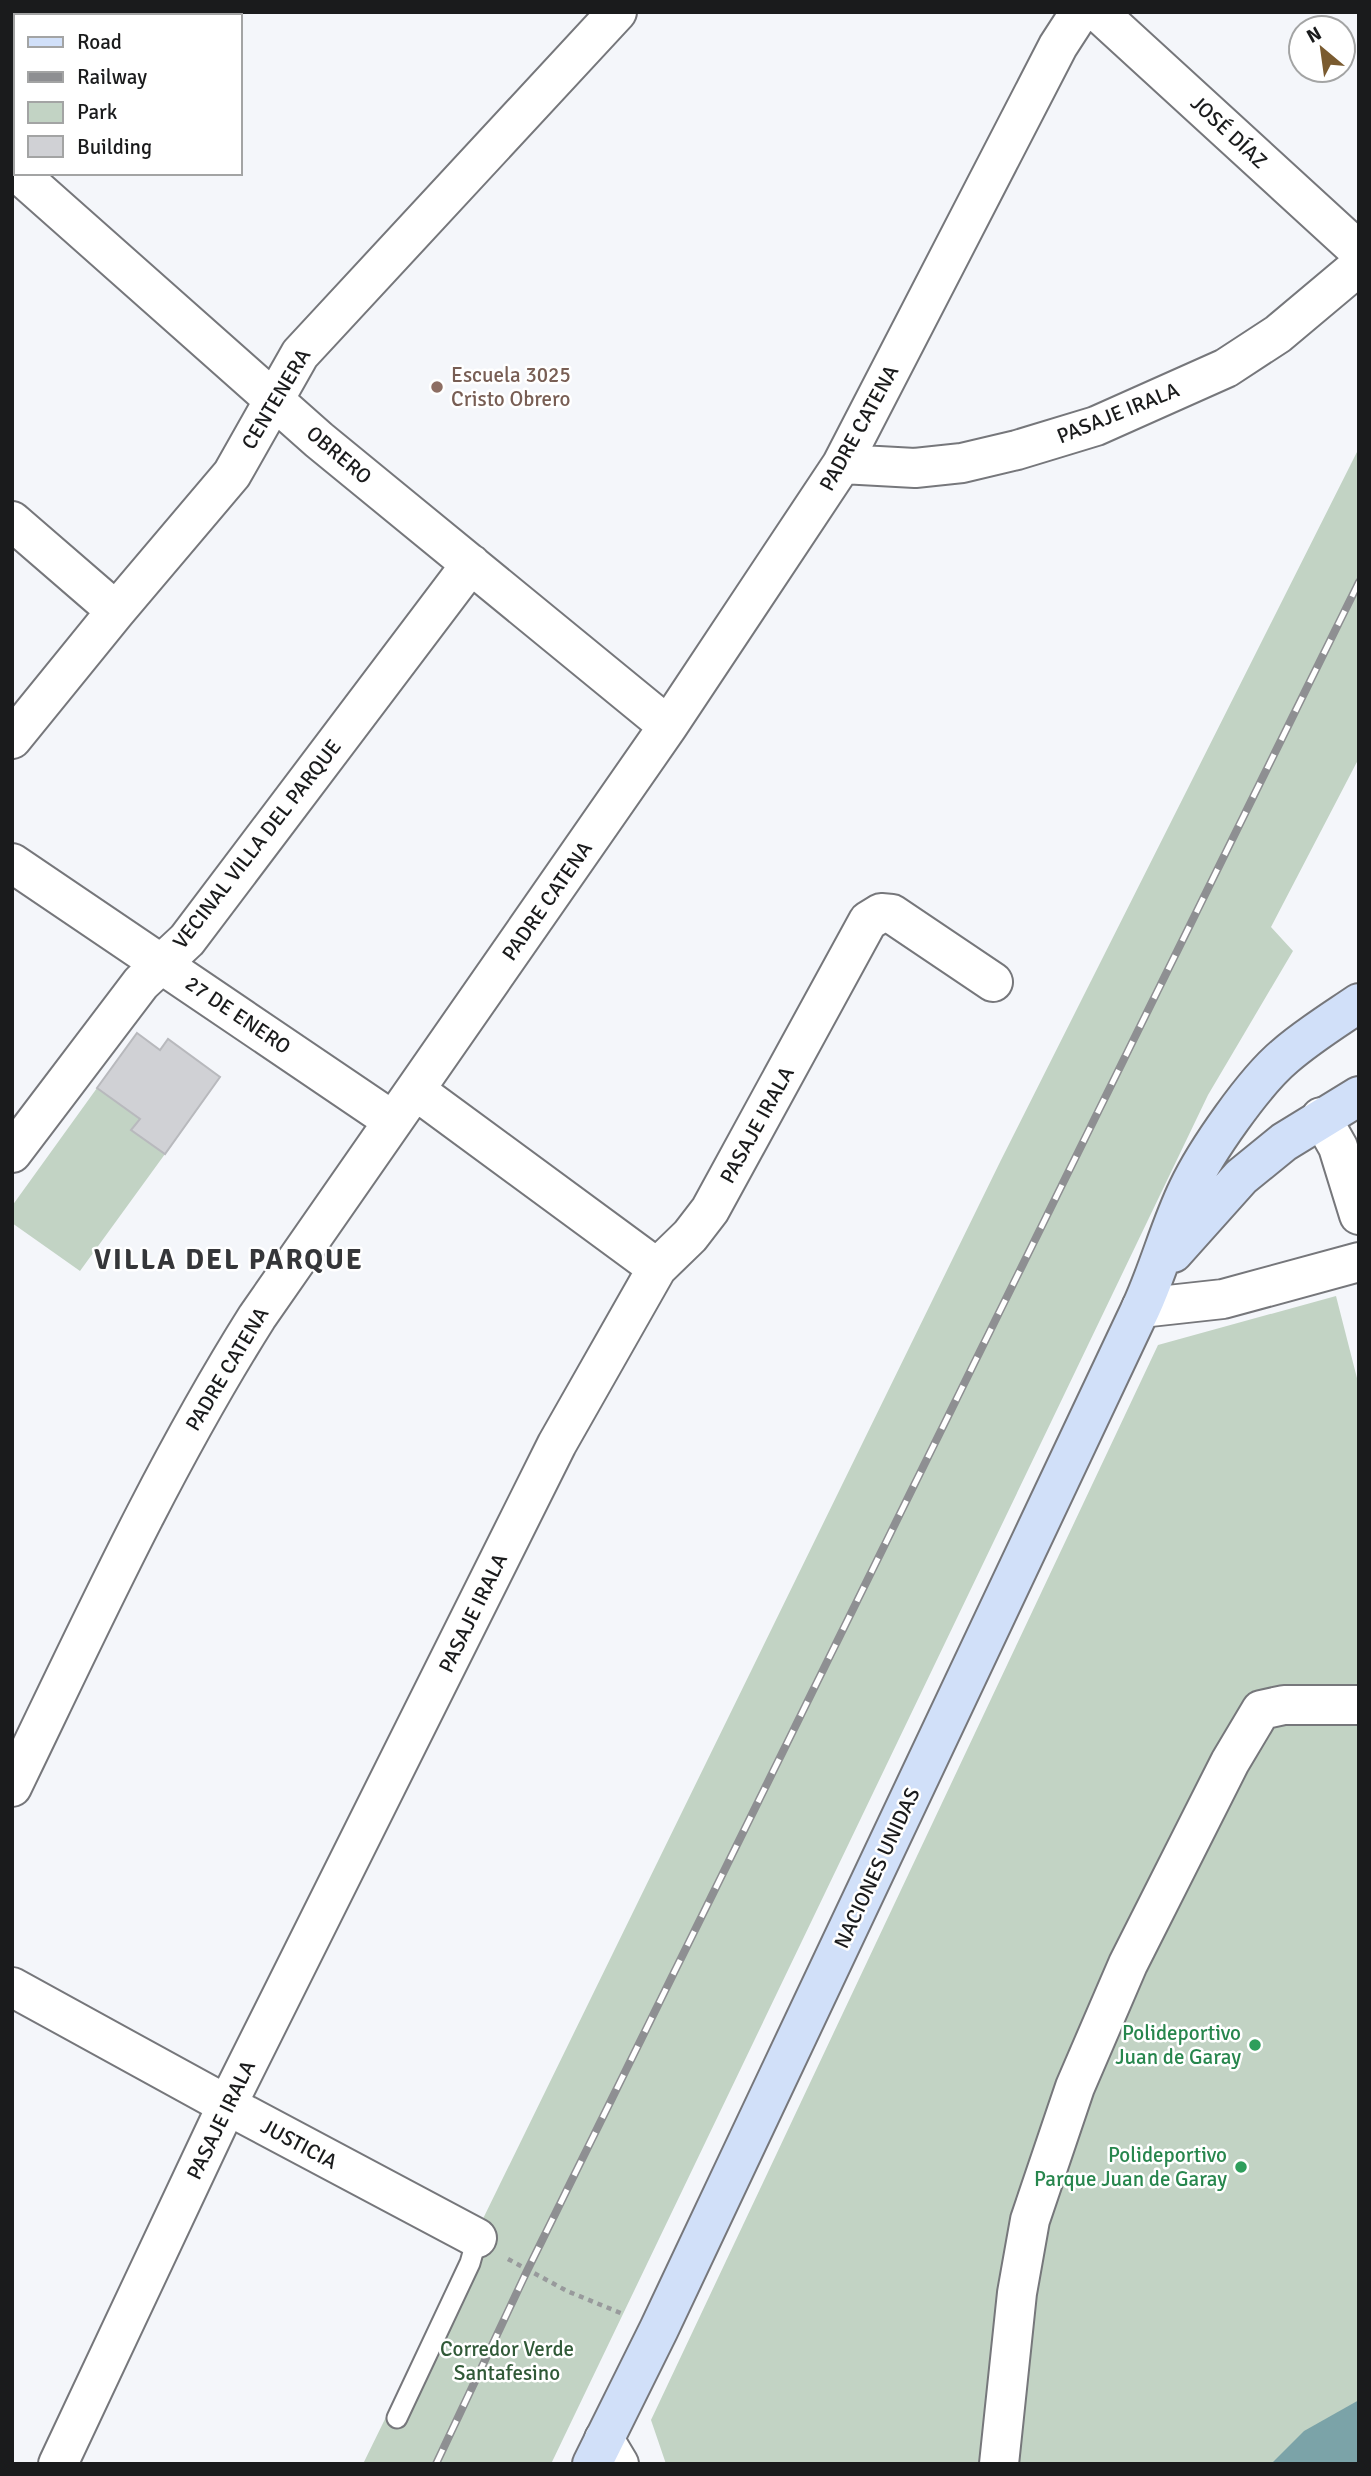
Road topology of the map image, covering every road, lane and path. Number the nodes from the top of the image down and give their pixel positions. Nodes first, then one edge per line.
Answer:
1 (617, 12) edge
2 (1080, 12) edge
3 (1098, 12) edge
4 (20, 175) edge
5 (1359, 251) edge
6 (1359, 266) edge
7 (274, 399) junction
8 (842, 464) junction
9 (12, 521) edge
10 (471, 564) junction
11 (116, 611) junction
12 (668, 726) junction
13 (12, 739) edge
14 (12, 863) edge
15 (163, 963) junction
16 (993, 982) dead end
17 (1359, 1003) edge
18 (415, 1090) junction
19 (1359, 1096) edge
20 (1321, 1117) junction
21 (393, 1121) junction
22 (12, 1153) edge
23 (1359, 1214) edge
24 (1359, 1262) edge
25 (657, 1268) junction
26 (1158, 1270) junction
27 (1142, 1308) junction
28 (1359, 1705) edge
29 (12, 1787) edge
30 (12, 1987) edge
31 (227, 2105) junction
32 (477, 2238) junction
33 (587, 2299) dead end
34 (397, 2418) dead end
35 (605, 2455) edge
36 (58, 2464) edge
37 (999, 2464) edge

1 - 7 street, CENTENERA
2 - 8 street, PADRE CATENA
3 - 5 street, JOSÉ DÍAZ
4 - 7 street, OBRERO
6 - 8 street, PASAJE IRALA
7 - 10 street, OBRERO
7 - 11 street, CENTENERA
8 - 12 street, PADRE CATENA
9 - 11 street
10 - 12 street, OBRERO
10 - 15 street, VECINAL VILLA DEL PARQUE
11 - 13 street, CENTENERA
12 - 18 street, PADRE CATENA
14 - 15 street, 27 DE ENERO
15 - 21 street, 27 DE ENERO
15 - 22 street, VECINAL VILLA DEL PARQUE
16 - 25 street, PASAJE IRALA
17 - 26 street, NACIONES UNIDAS
18 - 21 street, PADRE CATENA
18 - 25 street
19 - 20 street
20 - 23 street
20 - 26 street
21 - 29 street, PADRE CATENA
24 - 27 street
25 - 31 street, PASAJE IRALA
26 - 27 street, NACIONES UNIDAS
27 - 35 street, NACIONES UNIDAS
28 - 37 street
30 - 31 street, JUSTICIA
31 - 32 street, JUSTICIA
31 - 36 street, PASAJE IRALA
32 - 33 path
32 - 34 lane

